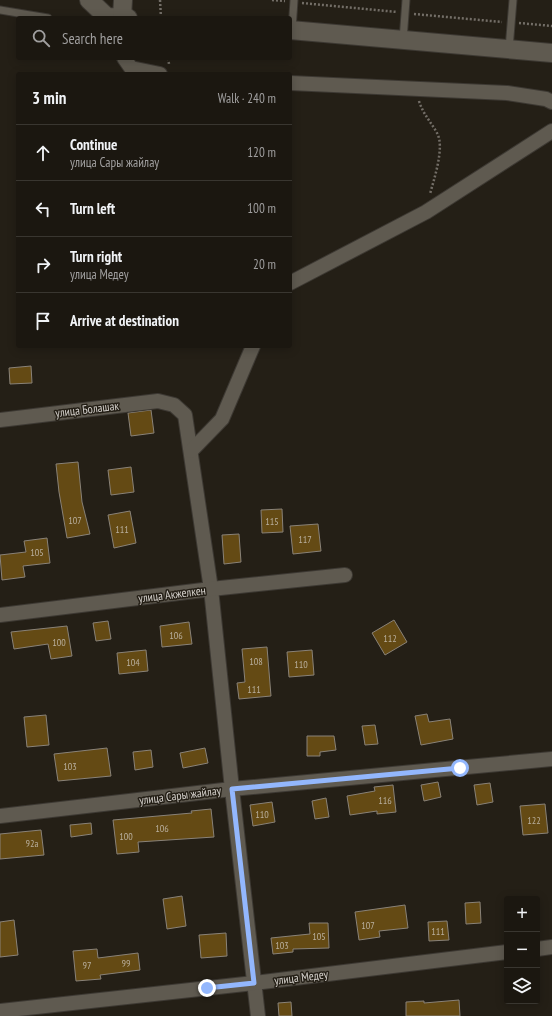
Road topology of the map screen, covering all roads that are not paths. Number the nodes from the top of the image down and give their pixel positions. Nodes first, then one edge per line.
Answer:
1 (89, 0) edge
2 (294, 0) edge
3 (406, 0) edge
4 (513, 0) edge
5 (0, 10) edge
6 (117, 14) edge
7 (36, 16) edge
8 (292, 20) edge
9 (292, 30) edge
10 (403, 40) junction
11 (509, 49) junction
12 (552, 53) edge
13 (125, 60) edge
14 (150, 72) edge
15 (292, 83) edge
16 (552, 102) edge
17 (552, 131) edge
18 (292, 282) edge
19 (252, 348) edge
20 (0, 420) edge
21 (191, 451) junction
22 (345, 575) dead end
23 (211, 589) junction
24 (0, 615) edge
25 (552, 759) edge
26 (232, 789) junction
27 (0, 816) edge
28 (552, 947) edge
29 (540, 949) edge
30 (504, 952) edge
31 (254, 983) junction
32 (0, 1011) edge
33 (258, 1016) edge

1 - 6 street
2 - 8 lane
3 - 10 lane
4 - 11 lane
5 - 7 lane
9 - 10 street
10 - 11 street
11 - 12 street
13 - 14 street
15 - 16 street
17 - 18 street
19 - 21 street
20 - 21 street, улица Болашак
21 - 23 street
22 - 23 street, улица Акжелкен
23 - 24 street, улица Акжелкен
23 - 26 street
25 - 26 street, улица Сары жайлау
26 - 27 street, улица Сары жайлау
26 - 31 street
28 - 29 street
30 - 31 street, улица Медеу
31 - 32 street, улица Медеу
31 - 33 street

